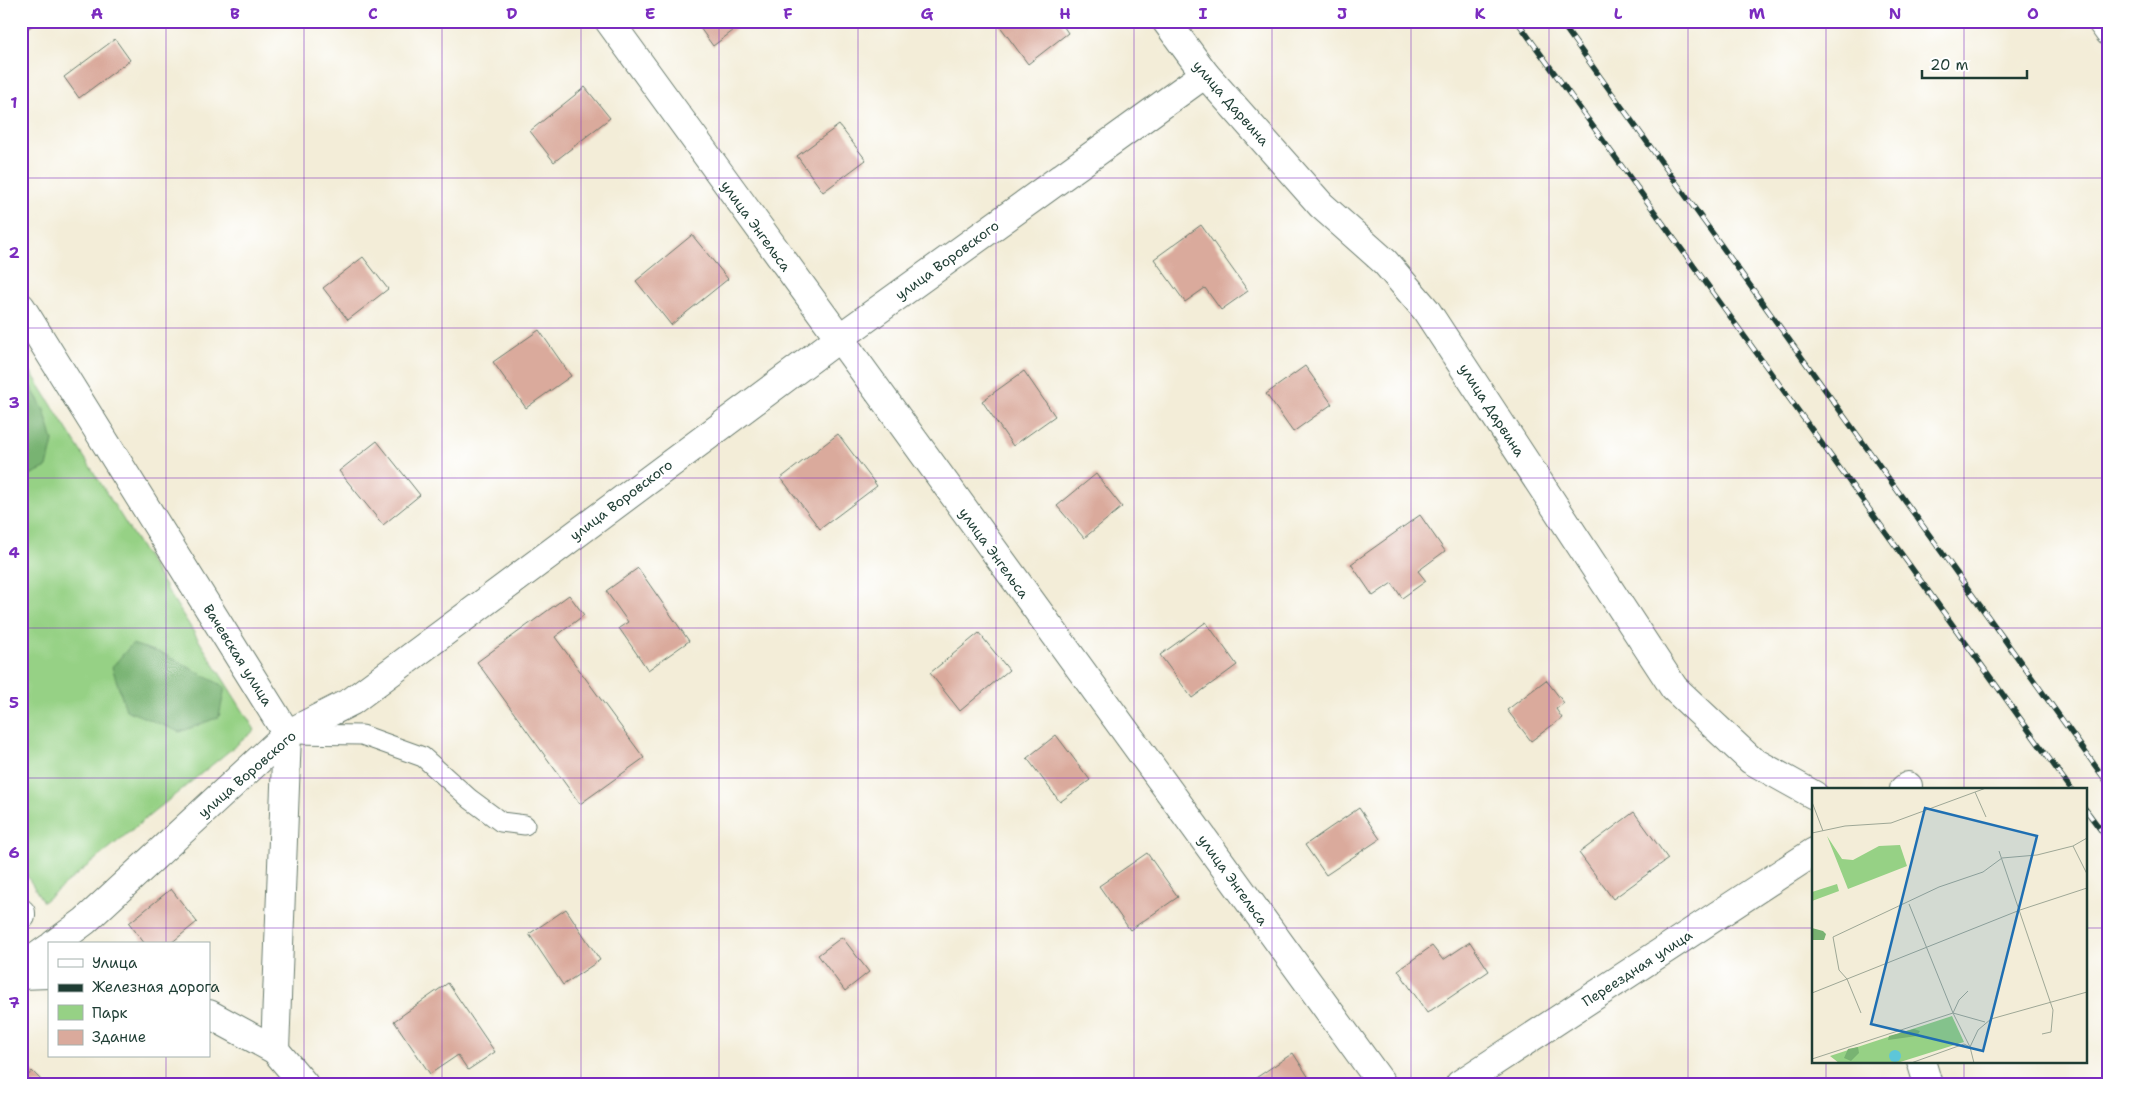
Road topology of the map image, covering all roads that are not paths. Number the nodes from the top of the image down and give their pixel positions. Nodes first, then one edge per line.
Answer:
1 (609, 21) edge
2 (1166, 21) edge
3 (2101, 21) edge
4 (2109, 32) edge
5 (1205, 74) junction
6 (21, 307) edge
7 (838, 338) junction
8 (288, 734) junction
9 (1812, 794) edge
10 (525, 825) dead end
11 (1812, 853) edge
12 (57, 942) edge
13 (48, 949) edge
14 (21, 968) edge
15 (48, 974) edge
16 (21, 975) edge
17 (210, 1015) edge
18 (275, 1050) junction
19 (1921, 1062) edge
20 (304, 1084) edge
21 (1382, 1084) edge
22 (1460, 1084) edge
23 (1928, 1084) edge

1 - 7 street, улица Энгельса
2 - 5 street, улица Дарвина
3 - 4 street
5 - 7 street, улица Воровского
5 - 9 street, улица Дарвина
6 - 8 street, Вачевская улица
7 - 8 street, улица Воровского
7 - 21 street, улица Энгельса
8 - 10 lane
8 - 12 street, улица Воровского
8 - 18 street
11 - 22 street, Переездная улица
13 - 14 street
15 - 16 street
17 - 18 street
18 - 20 street
19 - 23 street

